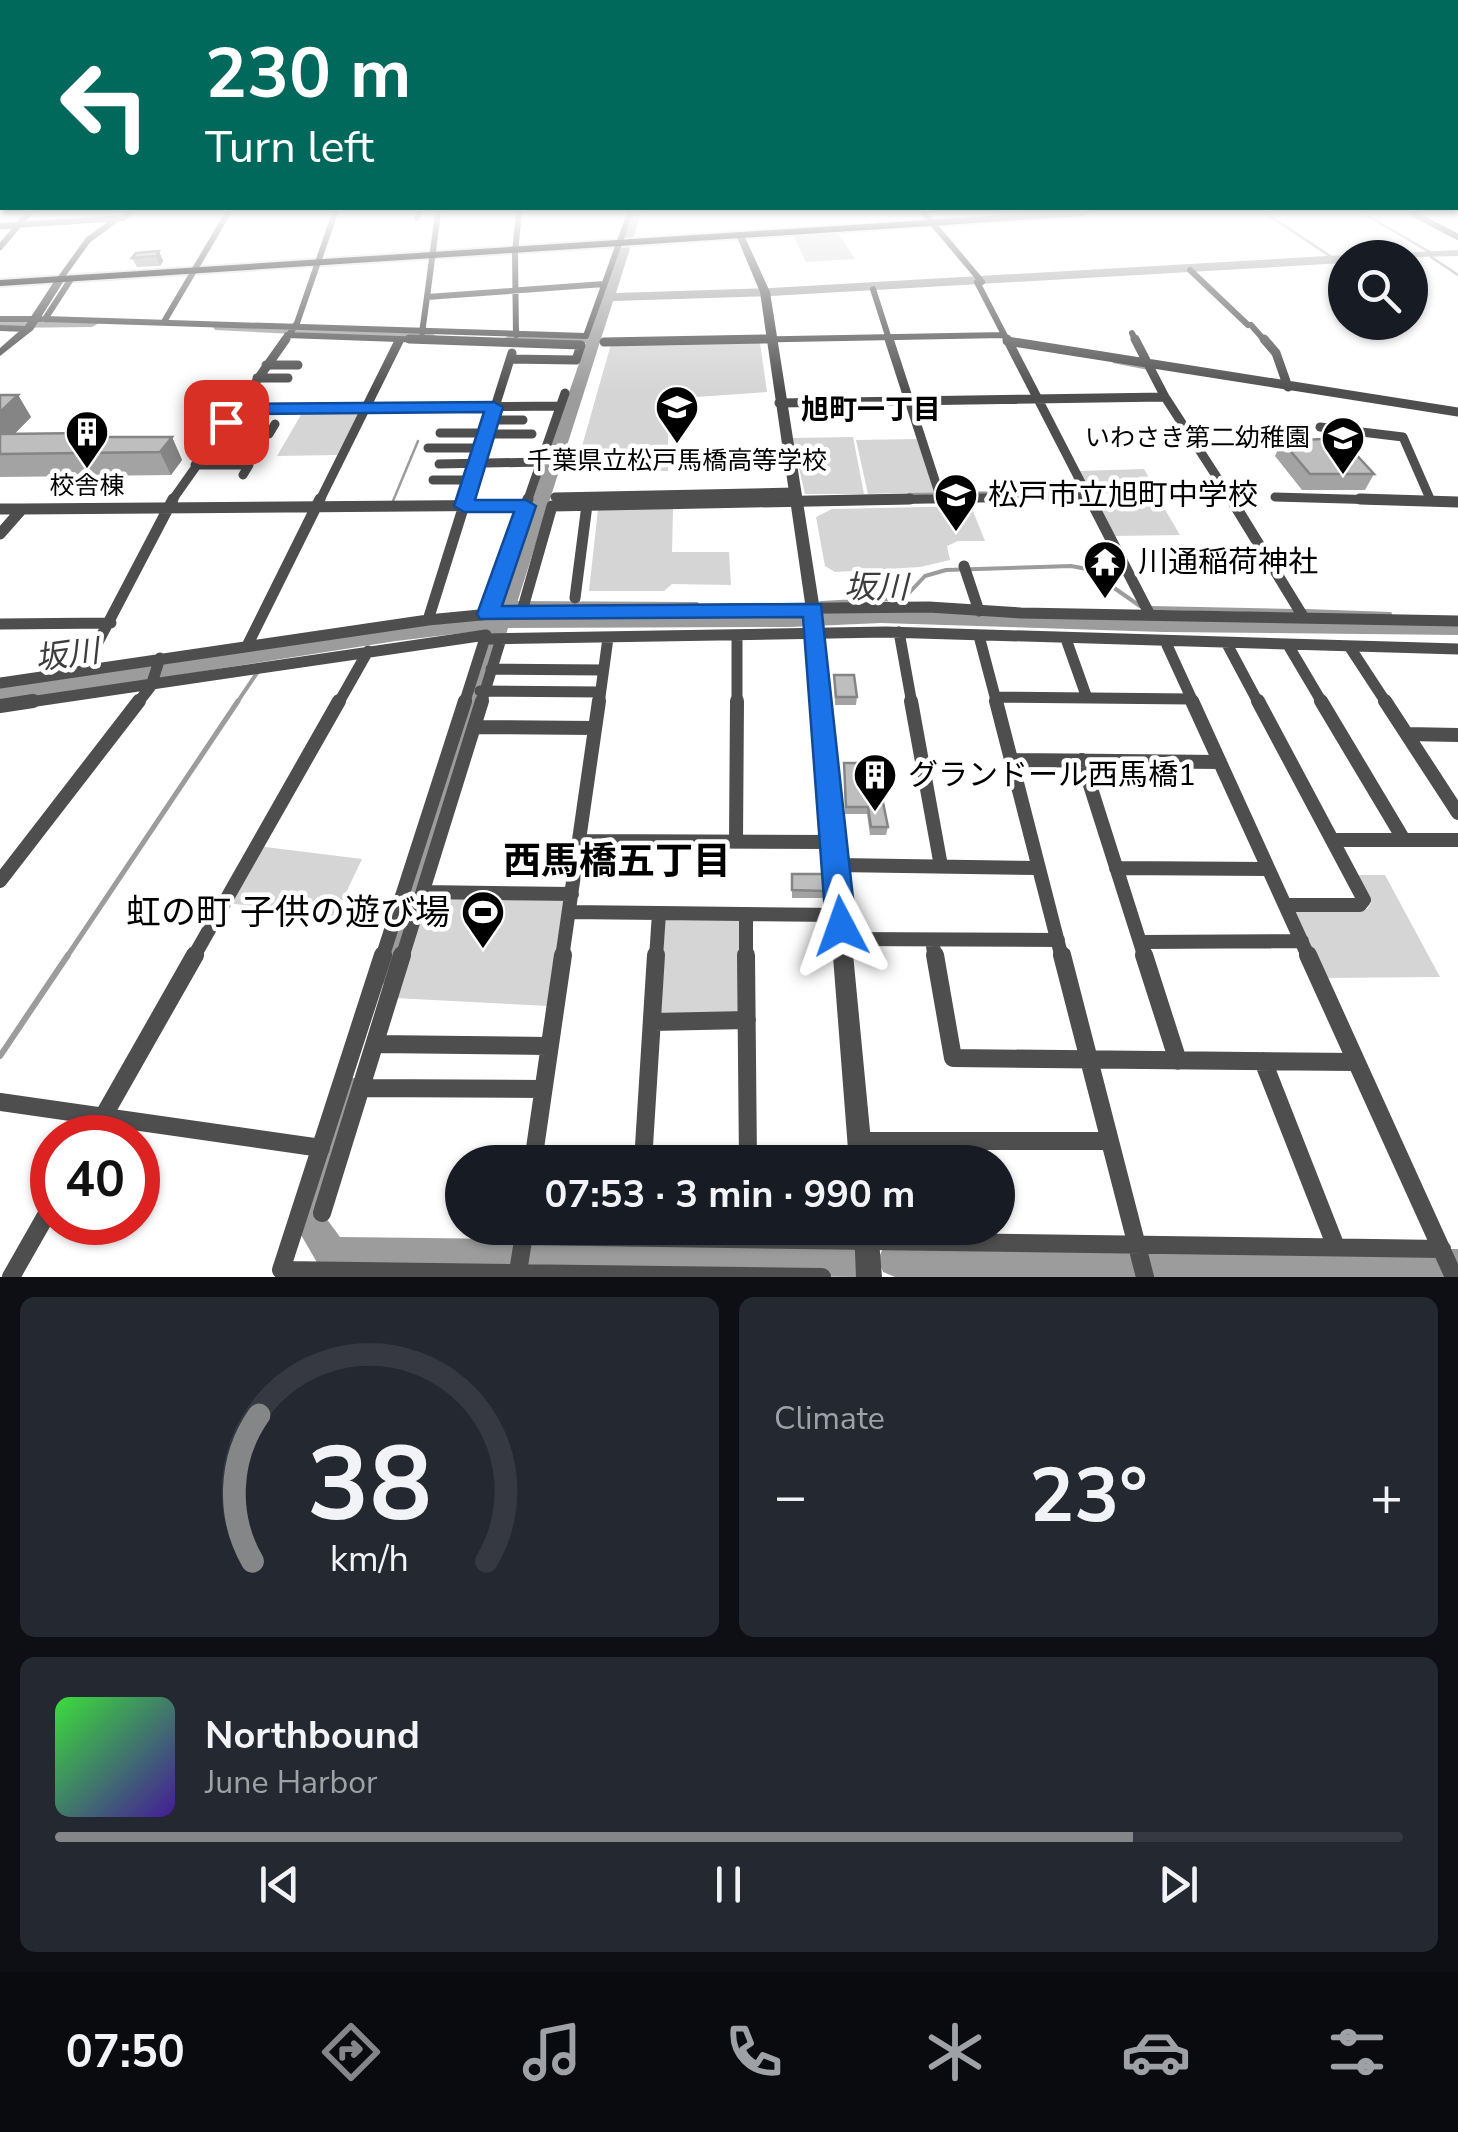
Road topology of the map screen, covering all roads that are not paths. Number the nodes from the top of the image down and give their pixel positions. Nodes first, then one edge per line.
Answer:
1 (71, 273) edge
2 (71, 273) edge
3 (161, 273) edge
4 (194, 273) edge
5 (314, 273) edge
6 (429, 273) edge
7 (515, 273) edge
8 (610, 273) edge
9 (756, 273) edge
10 (973, 273) edge
11 (1193, 273) edge
12 (68, 277) junction
13 (0, 284) edge
14 (604, 284) junction
15 (873, 289) dead end
16 (515, 290) junction
17 (426, 297) junction
18 (0, 319) edge
19 (165, 320) junction
20 (34, 323) junction
21 (295, 325) junction
22 (0, 328) edge
23 (422, 333) junction
24 (287, 334) junction
25 (1132, 334) dead end
26 (889, 337) junction
27 (1005, 338) junction
28 (770, 339) junction
29 (515, 340) junction
30 (399, 341) junction
31 (604, 342) dead end
32 (0, 353) edge
33 (510, 359) junction
34 (266, 365) junction
35 (298, 365) dead end
36 (1150, 365) junction
37 (257, 378) junction
38 (288, 378) dead end
39 (1288, 386) junction
40 (456, 393) dead end
41 (565, 394) dead end
42 (1165, 397) junction
43 (1037, 398) junction
44 (910, 401) junction
45 (779, 403) junction
46 (560, 406) junction
47 (494, 407) junction
48 (366, 408) junction
49 (450, 408) junction
50 (236, 409) junction
51 (1458, 412) edge
52 (491, 420) junction
53 (523, 420) dead end
54 (275, 424) dead end
55 (440, 433) dead end
56 (218, 434) junction
57 (486, 434) junction
58 (532, 434) dead end
59 (1332, 441) edge
60 (428, 448) dead end
61 (482, 448) junction
62 (235, 449) dead end
63 (205, 451) junction
64 (540, 462) junction
65 (478, 463) junction
66 (439, 464) dead end
67 (195, 465) junction
68 (243, 474) dead end
69 (433, 480) dead end
70 (472, 480) junction
71 (1372, 485) edge
72 (1087, 496) junction
73 (555, 497) dead end
74 (796, 497) junction
75 (1274, 497) dead end
76 (942, 499) junction
77 (648, 500) junction
78 (1385, 500) junction
79 (1431, 501) junction
80 (1458, 502) edge
81 (526, 505) junction
82 (587, 505) junction
83 (464, 506) junction
84 (316, 507) junction
85 (167, 508) junction
86 (0, 509) edge
87 (22, 509) junction
88 (0, 534) edge
89 (964, 566) dead end
90 (575, 598) dead end
91 (520, 608) junction
92 (1147, 610) junction
93 (979, 611) junction
94 (491, 614) junction
95 (1301, 614) junction
96 (428, 620) junction
97 (815, 620) junction
98 (1458, 622) edge
99 (111, 623) junction
100 (0, 624) edge
101 (899, 632) junction
102 (737, 636) junction
103 (980, 636) junction
104 (608, 638) junction
105 (492, 639) junction
106 (1066, 639) junction
107 (1166, 643) junction
108 (1227, 644) junction
109 (1288, 645) junction
110 (247, 646) junction
111 (1348, 646) junction
112 (1453, 649) edge
113 (368, 650) junction
114 (160, 659) junction
115 (1458, 664) edge
116 (84, 669) junction
117 (491, 669) junction
118 (603, 670) junction
119 (154, 680) junction
120 (0, 683) edge
121 (477, 691) junction
122 (600, 692) junction
123 (995, 697) junction
124 (1087, 698) junction
125 (1191, 699) junction
126 (0, 706) edge
127 (474, 727) junction
128 (595, 728) junction
129 (1408, 734) junction
130 (1458, 735) edge
131 (1011, 760) junction
132 (1082, 760) junction
133 (1220, 762) junction
134 (1458, 813) edge
135 (580, 840) junction
136 (1332, 840) junction
137 (1404, 840) junction
138 (1458, 840) edge
139 (736, 841) junction
140 (834, 842) junction
141 (836, 865) junction
142 (941, 866) junction
143 (1039, 868) junction
144 (1116, 868) junction
145 (1268, 868) junction
146 (0, 881) edge
147 (423, 892) junction
148 (572, 894) junction
149 (1285, 905) junction
150 (569, 912) junction
151 (659, 913) junction
152 (746, 914) junction
153 (840, 915) junction
154 (842, 939) junction
155 (932, 940) junction
156 (1058, 940) junction
157 (1140, 942) junction
158 (1302, 942) junction
159 (747, 1020) junction
160 (653, 1022) junction
161 (376, 1044) junction
162 (549, 1046) junction
163 (1089, 1060) junction
164 (1178, 1061) junction
165 (1264, 1061) junction
166 (1356, 1062) junction
167 (362, 1088) junction
168 (543, 1090) junction
169 (0, 1102) edge
170 (96, 1115) edge
171 (104, 1115) edge
172 (160, 1124) edge
173 (860, 1140) junction
174 (1109, 1141) junction
175 (535, 1145) edge
176 (643, 1145) edge
177 (748, 1145) edge
178 (860, 1145) edge
179 (320, 1148) junction
180 (322, 1213) dead end
181 (30, 1244) edge
182 (522, 1245) edge
183 (817, 1245) edge
184 (1336, 1247) junction
185 (1442, 1249) junction
186 (1137, 1250) junction
187 (867, 1253) edge
188 (518, 1272) junction
189 (284, 1274) edge
190 (493, 1274) edge
191 (625, 1276) edge
192 (739, 1276) edge
193 (11, 1277) edge
194 (822, 1277) edge
195 (1144, 1277) edge
196 (1454, 1277) edge

1 - 12 street
2 - 12 street
3 - 12 main road
4 - 19 street
5 - 21 street
6 - 17 street
7 - 16 street
8 - 14 street
9 - 28 street
10 - 27 street
11 - 39 street
12 - 13 main road
12 - 20 street
14 - 16 street
14 - 29 street
15 - 26 street
16 - 17 street
16 - 29 street
17 - 23 street
18 - 20 street
19 - 20 street
19 - 21 street
20 - 22 street
20 - 32 street
21 - 23 street
21 - 24 street
23 - 29 street
24 - 30 street
24 - 34 street
25 - 36 street
26 - 27 street
26 - 28 street
26 - 44 street
27 - 36 street
27 - 43 street
28 - 31 street
28 - 45 street
29 - 30 street
29 - 33 street
29 - 33 street
30 - 48 street
33 - 47 street
34 - 35 street
34 - 37 street
36 - 39 street
36 - 42 street
37 - 38 street
37 - 50 street
39 - 51 street
40 - 49 street
41 - 46 street
42 - 43 street
42 - 95 street
43 - 44 street
43 - 72 street
44 - 45 street
44 - 76 street
45 - 74 street
46 - 47 street
46 - 64 street
47 - 49 street
47 - 52 street
48 - 49 street
48 - 50 street
48 - 84 street
50 - 56 street
52 - 53 street
52 - 57 street
54 - 56 street
55 - 57 street
56 - 63 street
57 - 58 street
57 - 61 street
59 - 79 street
60 - 61 street
61 - 65 street
62 - 63 street
63 - 67 street
64 - 65 street
64 - 81 street
65 - 66 street
65 - 70 street
67 - 68 street
67 - 85 street
69 - 70 street
70 - 83 street
71 - 78 street
72 - 76 street
72 - 92 street
73 - 77 street
74 - 76 street
74 - 77 street
74 - 97 street
75 - 78 street
77 - 82 street
78 - 79 street
79 - 80 street
81 - 83 street
81 - 94 street
82 - 90 street
82 - 91 street
83 - 84 street
83 - 96 street
84 - 85 street
84 - 110 street
85 - 87 street
85 - 99 street
86 - 87 street
87 - 88 street
89 - 93 street
91 - 94 street
91 - 97 street
92 - 93 street
92 - 95 street
93 - 97 street
94 - 96 street
95 - 98 street
96 - 110 street
97 - 101 street
97 - 102 street
97 - 140 street
99 - 100 street
99 - 116 street
101 - 103 street
101 - 142 street
102 - 104 street
102 - 139 street
103 - 106 street
103 - 123 street
104 - 105 street
104 - 118 street
105 - 113 street
105 - 117 street
105 - 121 street
106 - 107 street
106 - 124 street
107 - 108 street
107 - 125 street
108 - 109 street
108 - 136 street
109 - 111 street
109 - 137 street
110 - 114 street
111 - 112 street
111 - 129 street
112 - 115 street
113 - 119 street
113 - 171 street
114 - 116 street
114 - 119 street
116 - 120 street
117 - 118 street
117 - 121 street
118 - 122 street
119 - 126 street
119 - 146 street
121 - 122 street
121 - 127 street
121 - 179 street
122 - 128 street
123 - 124 street
123 - 131 street
124 - 125 street
125 - 133 street
127 - 128 street
127 - 147 street
128 - 135 street
129 - 130 street
129 - 134 street
131 - 132 street
131 - 143 street
132 - 133 street
132 - 144 street
133 - 145 street
135 - 139 street
135 - 148 street
136 - 137 street
136 - 149 street
137 - 138 street
139 - 140 street
140 - 141 street
141 - 142 street
141 - 153 street
142 - 143 street
143 - 156 street
144 - 145 street
144 - 157 street
145 - 149 street
147 - 148 street
147 - 161 street
148 - 150 street
149 - 158 street
150 - 151 street
150 - 162 street
151 - 152 street
151 - 160 street
152 - 153 street
152 - 159 street
153 - 154 street
154 - 155 street
154 - 173 street
155 - 156 street
155 - 163 street
156 - 163 street
157 - 158 street
157 - 164 street
158 - 166 street
159 - 160 street
159 - 177 street
160 - 176 street
161 - 162 street
161 - 167 street
162 - 168 street
163 - 164 street
163 - 174 street
164 - 165 street
165 - 166 street
165 - 184 street
166 - 185 street
167 - 168 street
167 - 180 street
168 - 175 street
169 - 170 street
172 - 179 street
173 - 174 street
173 - 178 street
174 - 186 street
179 - 189 street
181 - 193 street
182 - 188 street
183 - 187 street
184 - 185 street
184 - 186 street
185 - 196 street
186 - 187 street
186 - 195 street
188 - 190 street
188 - 191 street
189 - 190 street
191 - 192 street
192 - 194 street

